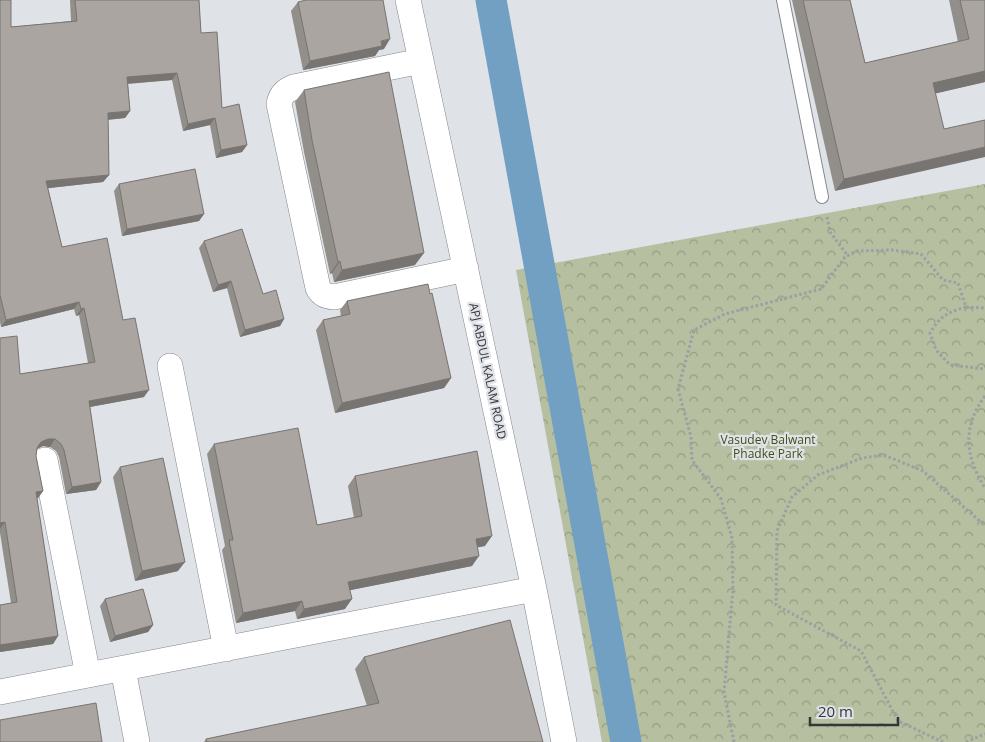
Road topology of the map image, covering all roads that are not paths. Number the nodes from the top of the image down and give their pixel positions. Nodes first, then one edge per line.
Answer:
1 (408, 0) edge
2 (783, 0) edge
3 (421, 61) junction
4 (822, 197) road end
5 (466, 269) junction
6 (170, 366) dead end
7 (45, 460) dead end
8 (534, 589) junction
9 (226, 649) junction
10 (123, 669) junction
11 (88, 675) junction
12 (0, 692) edge
13 (137, 742) edge
14 (564, 742) edge

1 - 3 street, APJ ABDUL KALAM ROAD
2 - 4 lane
3 - 5 street, APJ ABDUL KALAM ROAD
3 - 5 street
5 - 8 street, APJ ABDUL KALAM ROAD
6 - 9 street
7 - 11 street
8 - 9 street
8 - 14 street, APJ ABDUL KALAM ROAD
9 - 10 street
10 - 11 street
10 - 13 street
11 - 12 street

